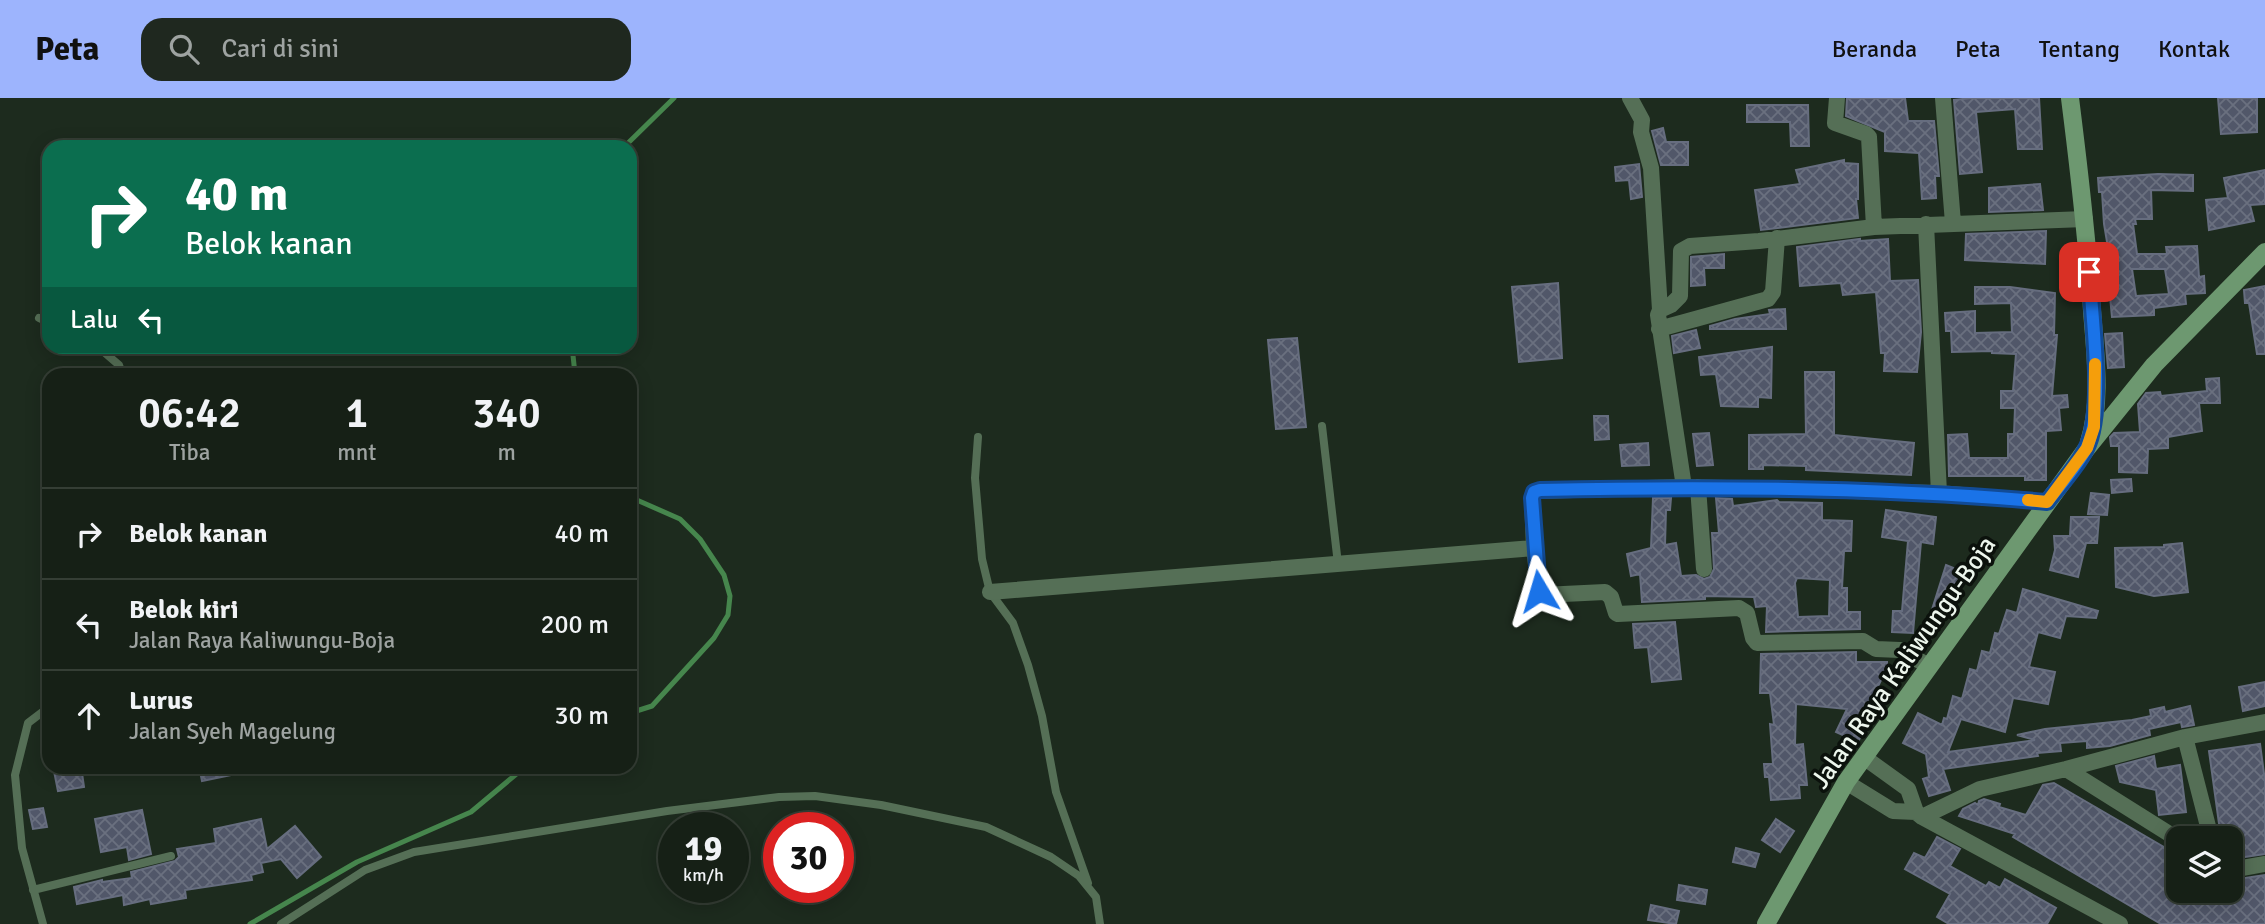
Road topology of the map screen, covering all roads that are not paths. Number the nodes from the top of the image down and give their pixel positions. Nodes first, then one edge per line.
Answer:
1 (1630, 98) edge
2 (1837, 98) edge
3 (1943, 98) edge
4 (2070, 98) edge
5 (2085, 219) junction
6 (1953, 223) junction
7 (1926, 224) junction
8 (1874, 226) junction
9 (1777, 239) junction
10 (2265, 252) edge
11 (1660, 310) junction
12 (38, 318) dead end
13 (42, 320) edge
14 (1659, 329) junction
15 (106, 354) edge
16 (119, 368) edge
17 (1322, 426) dead end
18 (978, 437) dead end
19 (2087, 448) junction
20 (1691, 487) junction
21 (1939, 493) junction
22 (2047, 502) junction
23 (1534, 548) junction
24 (1338, 564) junction
25 (1703, 569) dead end
26 (990, 592) junction
27 (1929, 666) junction
28 (42, 712) edge
29 (2265, 722) edge
30 (2185, 737) junction
31 (1865, 758) junction
32 (2066, 769) junction
33 (1846, 782) junction
34 (1919, 815) junction
35 (2208, 826) edge
36 (2166, 832) edge
37 (171, 856) dead end
38 (2265, 864) edge
39 (2243, 868) edge
40 (1089, 885) junction
41 (33, 890) junction
42 (2101, 919) edge
43 (43, 924) edge
44 (281, 924) edge
45 (1100, 924) edge
46 (1766, 924) edge
47 (2120, 924) edge

1 - 11 street
2 - 8 street
3 - 6 street
4 - 5 main road
5 - 6 street
5 - 19 main road
6 - 7 street
7 - 8 street
7 - 21 street
8 - 9 street
9 - 11 street
9 - 14 street
10 - 19 main road, Jalan Raya Kaliwungu-Boja
11 - 14 street
12 - 13 lane
14 - 20 street
15 - 16 lane
17 - 24 lane
18 - 26 lane
19 - 22 main road, Jalan Raya Kaliwungu-Boja
20 - 21 street
20 - 23 street
20 - 25 street
21 - 22 street
22 - 27 main road, Jalan Raya Kaliwungu-Boja
23 - 24 street
23 - 27 street
24 - 26 street
26 - 40 lane
27 - 31 main road, Jalan Raya Kaliwungu-Boja
28 - 41 lane
29 - 30 street
30 - 32 street
30 - 35 street
31 - 33 main road, Jalan Raya Kaliwungu-Boja
31 - 34 street
32 - 34 street
32 - 36 street
33 - 34 street
33 - 46 main road, Jalan Raya Kaliwungu-Boja
34 - 42 street
37 - 41 lane
38 - 39 street
40 - 44 lane
40 - 45 lane
41 - 43 lane
42 - 47 street

